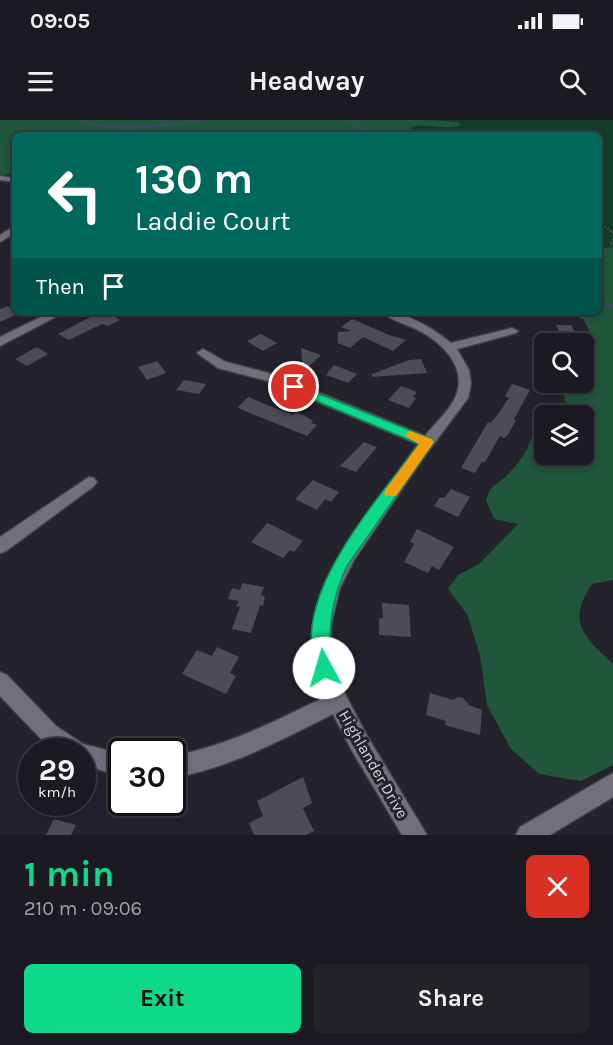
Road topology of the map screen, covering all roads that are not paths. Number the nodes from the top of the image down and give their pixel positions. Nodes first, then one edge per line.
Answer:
1 (54, 315) edge
2 (393, 315) edge
3 (512, 331) dead end
4 (0, 342) edge
5 (450, 347) junction
6 (203, 353) dead end
7 (427, 442) junction
8 (90, 482) dead end
9 (0, 546) edge
10 (0, 682) edge
11 (338, 701) junction
12 (56, 738) edge
13 (186, 765) edge
14 (613, 784) edge
15 (415, 835) edge
16 (528, 835) edge

1 - 4 street
2 - 5 street, Highlander Drive
3 - 5 street
5 - 7 street, Highlander Drive
6 - 7 street
7 - 11 street, Highlander Drive
8 - 9 street
10 - 12 street
11 - 13 street
11 - 15 street, Highlander Drive
14 - 16 street

